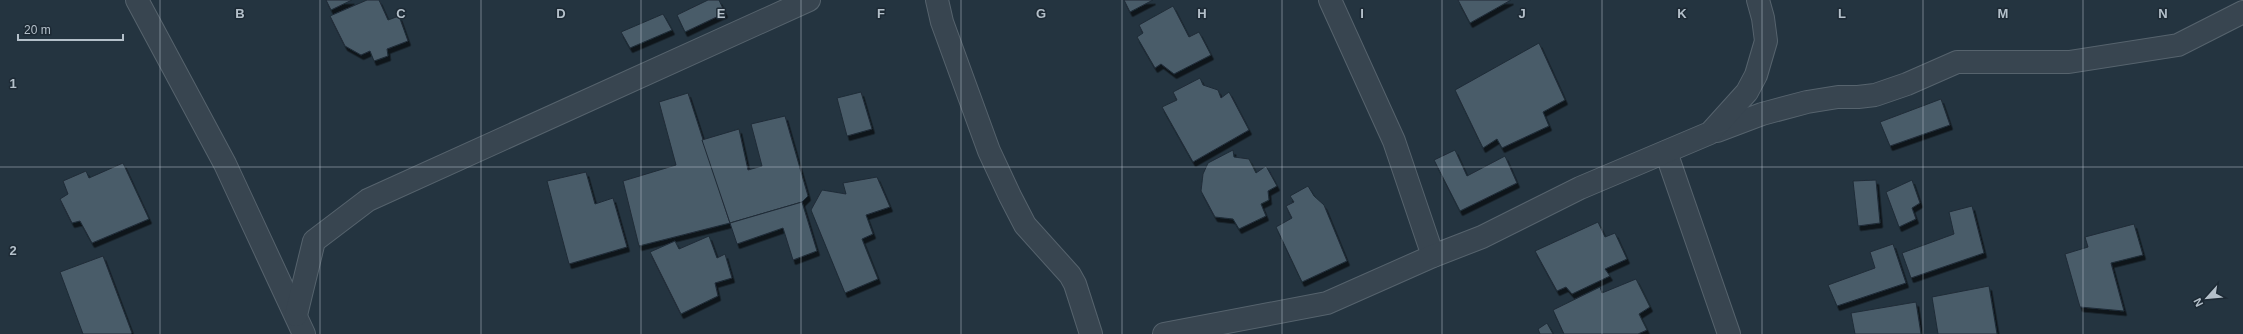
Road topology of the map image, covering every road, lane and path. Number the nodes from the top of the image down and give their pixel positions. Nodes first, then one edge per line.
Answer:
1 (137, 0) edge
2 (809, 0) edge
3 (937, 0) edge
4 (1330, 0) edge
5 (1758, 0) edge
6 (2243, 12) edge
7 (1710, 133) junction
8 (1666, 152) junction
9 (1433, 256) junction
10 (300, 324) edge
11 (1091, 334) edge
12 (1164, 334) edge
13 (1729, 334) edge

1 - 10 street
2 - 10 street
3 - 11 street
4 - 9 street
5 - 7 street
6 - 7 street
7 - 8 street
8 - 9 street
8 - 13 street
9 - 12 street

